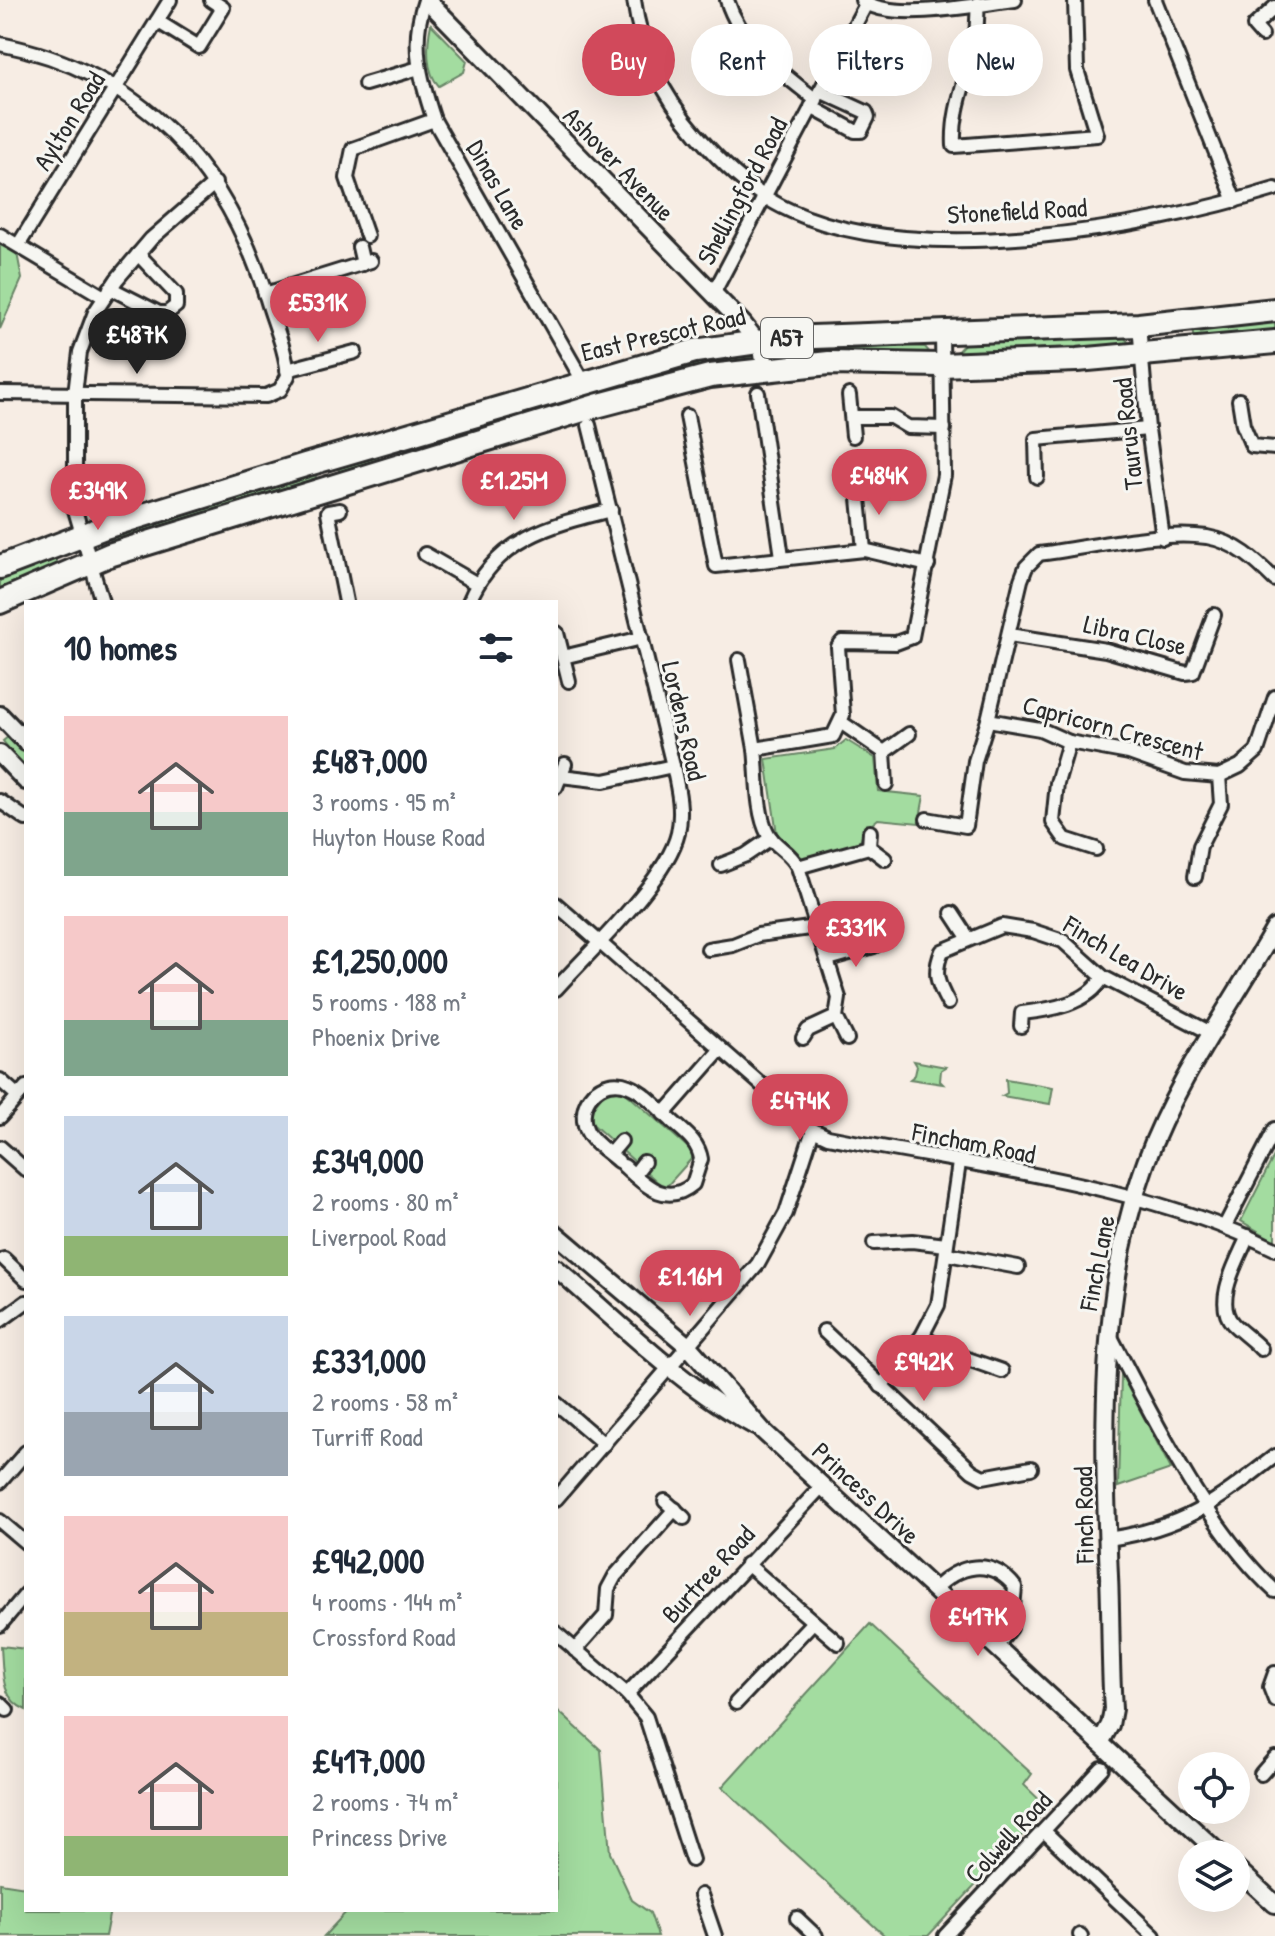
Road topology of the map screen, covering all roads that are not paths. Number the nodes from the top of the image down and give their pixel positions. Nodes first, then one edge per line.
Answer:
1 (170, 0) edge
2 (211, 0) edge
3 (426, 0) edge
4 (634, 0) edge
5 (727, 0) edge
6 (1015, 0) edge
7 (1075, 0) edge
8 (1155, 0) edge
9 (864, 2) edge
10 (977, 4) junction
11 (1275, 7) edge
12 (157, 21) junction
13 (1262, 35) dead end
14 (0, 44) edge
15 (419, 68) junction
16 (365, 84) dead end
17 (116, 88) junction
18 (816, 99) junction
19 (434, 120) junction
20 (215, 183) junction
21 (1275, 189) edge
22 (765, 197) junction
23 (1235, 201) junction
24 (0, 235) edge
25 (367, 236) dead end
26 (19, 244) junction
27 (359, 247) dead end
28 (138, 254) junction
29 (107, 293) junction
30 (265, 294) junction
31 (713, 294) junction
32 (1275, 310) edge
33 (1139, 325) junction
34 (942, 335) junction
35 (756, 341) junction
36 (1275, 342) edge
37 (355, 352) dead end
38 (1141, 354) junction
39 (941, 365) junction
40 (765, 367) junction
41 (287, 370) junction
42 (583, 381) junction
43 (0, 393) edge
44 (758, 393) dead end
45 (75, 394) junction
46 (849, 395) dead end
47 (1239, 400) dead end
48 (687, 416) dead end
49 (852, 417) junction
50 (588, 426) dead end
51 (944, 428) junction
52 (1148, 429) junction
53 (853, 436) dead end
54 (388, 439) junction
55 (1275, 448) edge
56 (397, 467) junction
57 (1037, 477) dead end
58 (858, 488) dead end
59 (611, 510) junction
60 (328, 512) dead end
61 (80, 535) junction
62 (1163, 538) junction
63 (864, 550) junction
64 (425, 554) dead end
65 (782, 557) junction
66 (89, 562) junction
67 (928, 565) junction
68 (0, 567) edge
69 (1275, 580) edge
70 (477, 584) junction
71 (101, 600) edge
72 (346, 600) edge
73 (470, 600) edge
74 (0, 602) edge
75 (1214, 615) dead end
76 (1009, 635) junction
77 (558, 637) edge
78 (642, 638) junction
79 (563, 657) junction
80 (739, 660) dead end
81 (569, 681) dead end
82 (1275, 697) edge
83 (0, 715) edge
84 (988, 720) junction
85 (842, 723) junction
86 (909, 734) dead end
87 (24, 740) edge
88 (1069, 742) junction
89 (755, 749) junction
90 (884, 752) junction
91 (0, 754) edge
92 (673, 766) junction
93 (561, 776) edge
94 (1219, 776) junction
95 (24, 779) edge
96 (886, 784) dead end
97 (0, 801) edge
98 (24, 818) edge
99 (927, 819) dead end
100 (870, 832) dead end
101 (771, 838) junction
102 (869, 847) junction
103 (1096, 849) dead end
104 (728, 858) dead end
105 (885, 859) dead end
106 (798, 867) junction
107 (1195, 877) dead end
108 (558, 906) edge
109 (952, 913) dead end
110 (817, 927) junction
111 (1275, 928) edge
112 (969, 939) junction
113 (598, 942) junction
114 (874, 946) dead end
115 (708, 949) dead end
116 (828, 959) junction
117 (1103, 977) junction
118 (558, 987) edge
119 (948, 1003) dead end
120 (836, 1017) junction
121 (1021, 1026) dead end
122 (1211, 1033) junction
123 (803, 1038) dead end
124 (847, 1039) dead end
125 (721, 1049) junction
126 (0, 1080) edge
127 (22, 1092) edge
128 (664, 1114) junction
129 (0, 1117) edge
130 (1275, 1129) edge
131 (813, 1130) junction
132 (621, 1141) dead end
133 (0, 1147) edge
134 (644, 1162) dead end
135 (959, 1163) junction
136 (621, 1164) junction
137 (24, 1168) edge
138 (1134, 1196) junction
139 (1226, 1224) junction
140 (558, 1236) edge
141 (1248, 1236) junction
142 (874, 1243) dead end
143 (1275, 1249) edge
144 (946, 1250) junction
145 (4, 1259) dead end
146 (1018, 1267) dead end
147 (558, 1270) edge
148 (24, 1278) edge
149 (24, 1303) edge
150 (0, 1321) edge
151 (824, 1331) dead end
152 (1109, 1332) junction
153 (922, 1336) junction
154 (689, 1347) junction
155 (1261, 1349) dead end
156 (671, 1367) junction
157 (1002, 1371) dead end
158 (881, 1386) junction
159 (558, 1405) edge
160 (763, 1431) junction
161 (604, 1444) junction
162 (24, 1454) edge
163 (1275, 1456) edge
164 (1031, 1468) dead end
165 (0, 1482) edge
166 (823, 1485) junction
167 (558, 1497) edge
168 (1209, 1507) junction
169 (675, 1509) dead end
170 (0, 1521) edge
171 (1108, 1539) junction
172 (24, 1541) edge
173 (747, 1564) junction
174 (934, 1590) junction
175 (1275, 1591) edge
176 (24, 1596) edge
177 (813, 1622) junction
178 (0, 1625) edge
179 (558, 1635) edge
180 (838, 1643) dead end
181 (996, 1647) junction
182 (575, 1650) junction
183 (1275, 1673) edge
184 (627, 1694) junction
185 (1112, 1697) junction
186 (1275, 1700) edge
187 (736, 1703) dead end
188 (1086, 1729) junction
189 (1100, 1743) junction
190 (1275, 1758) edge
191 (1102, 1768) dead end
192 (1261, 1774) dead end
193 (1044, 1831) junction
194 (1205, 1840) edge
195 (692, 1860) dead end
196 (1250, 1881) edge
197 (701, 1895) dead end
198 (1275, 1904) edge
199 (797, 1918) dead end
200 (715, 1936) edge
201 (816, 1936) edge
202 (945, 1936) edge
203 (1154, 1936) edge

1 - 12 street, Aylton Road
2 - 12 street
3 - 15 street, Dinas Lane
3 - 31 street, Ashover Avenue
4 - 22 street, Stonefield Road
5 - 18 street
6 - 10 street
7 - 10 street
8 - 23 street
9 - 10 street
9 - 18 street, Shellingford Road
11 - 13 street
12 - 17 street, Aylton Road
14 - 17 street
15 - 16 street
15 - 19 street, Dinas Lane
17 - 20 street
17 - 26 street, Aylton Road
18 - 22 street, Shellingford Road
19 - 25 street
19 - 42 street, Dinas Lane
20 - 28 street
20 - 30 street
21 - 23 street, Stonefield Road
22 - 23 street, Stonefield Road
22 - 31 street, Shellingford Road
24 - 26 street
26 - 29 street
27 - 30 street
28 - 29 street
28 - 29 street
29 - 45 street
30 - 41 street
31 - 35 street, Ashover Avenue
32 - 33 highway, East Prescot Road / A57
33 - 34 highway, East Prescot Road / A57
33 - 38 street, Taurus Road
34 - 35 highway, East Prescot Road / A57
34 - 39 street
35 - 40 street, Ashover Avenue
35 - 42 highway, East Prescot Road / A57
36 - 38 highway, East Prescot Road / A57
37 - 41 street
38 - 39 highway, East Prescot Road / A57
38 - 52 street, Taurus Road
39 - 40 highway, East Prescot Road / A57
39 - 51 street
40 - 56 highway, East Prescot Road / A57
41 - 45 street
42 - 54 highway, East Prescot Road / A57
43 - 45 street
44 - 65 street
45 - 61 street
46 - 49 street
47 - 55 street
48 - 65 street
49 - 51 street
49 - 53 street
50 - 59 street, Lordens Road
51 - 67 street
52 - 57 street
52 - 62 street, Taurus Road
54 - 56 highway
54 - 61 highway, East Prescot Road / A57
56 - 66 highway, East Prescot Road / A57
58 - 63 street
59 - 70 street
59 - 78 street, Lordens Road
60 - 72 street
61 - 66 street
61 - 68 highway, A57
62 - 69 street, Capricorn Crescent
62 - 76 street, Capricorn Crescent
63 - 65 street
63 - 67 street
64 - 70 street
66 - 71 street
66 - 74 highway, A57
67 - 85 street
70 - 73 street
75 - 76 street, Libra Close
76 - 84 street, Capricorn Crescent
77 - 79 street
78 - 79 street
78 - 92 street, Lordens Road
79 - 81 street
80 - 89 street
82 - 94 street, Capricorn Crescent
83 - 87 street
84 - 88 street, Capricorn Crescent
84 - 99 street, Capricorn Crescent
85 - 89 street
85 - 90 street
86 - 90 street
88 - 94 street, Capricorn Crescent
88 - 103 street
89 - 101 street
90 - 96 street
91 - 95 street
92 - 93 street
92 - 113 street, Lordens Road
94 - 107 street
97 - 98 street
100 - 102 street
101 - 104 street
101 - 106 street
102 - 105 street
102 - 106 street
106 - 110 street
108 - 113 street, Fincham Road
109 - 112 street
110 - 115 street
110 - 116 street
111 - 122 street, Finch Lane
112 - 117 street, Finch Lea Drive
112 - 119 street, Finch Lea Drive
113 - 118 street, Lordens Road
113 - 125 street, Fincham Road
114 - 116 street
116 - 120 street
117 - 121 street
117 - 122 street, Finch Lea Drive
120 - 123 street
120 - 124 street
122 - 138 street, Finch Lane
125 - 128 street
125 - 131 street, Fincham Road
126 - 127 street
127 - 129 street
128 - 136 street
128 - 136 street
130 - 139 street
131 - 135 street, Fincham Road
131 - 154 street
132 - 136 street
133 - 137 street
134 - 136 street
135 - 138 street, Fincham Road
135 - 144 street
138 - 139 street, Fincham Road
138 - 152 street, Finch Lane
139 - 141 street, Fincham Road
140 - 154 street, Princess Drive
141 - 143 street, Fincham Road
141 - 155 street
142 - 144 street
144 - 146 street
144 - 153 street
145 - 148 street
147 - 156 street, Princess Drive
149 - 150 street
151 - 158 street
152 - 168 street, Finch Lane
152 - 171 street, Finch Road
153 - 157 street
153 - 158 street
154 - 156 street
154 - 160 street, Princess Drive
156 - 160 street, Princess Drive
156 - 161 street
158 - 164 street
159 - 161 street
160 - 166 street, Princess Drive
161 - 167 street
162 - 165 street
163 - 168 street
166 - 173 street, Burtree Road
166 - 174 street, Princess Drive
168 - 171 street
168 - 175 street, Finch Lane
169 - 182 street
170 - 172 street
171 - 185 street, Finch Road
173 - 177 street
173 - 184 street, Burtree Road
174 - 181 street, Princess Drive
174 - 181 street
176 - 178 street
177 - 180 street
177 - 187 street
179 - 182 street
181 - 188 street, Princess Drive
182 - 184 street
183 - 186 street
184 - 195 street
185 - 188 street
185 - 189 street, Finch Road
188 - 189 street, Princess Drive
189 - 194 street, Princess Drive
190 - 192 street
191 - 193 street, Colwell Road
193 - 202 street, Colwell Road
193 - 203 street
196 - 198 street
197 - 200 street
199 - 201 street

